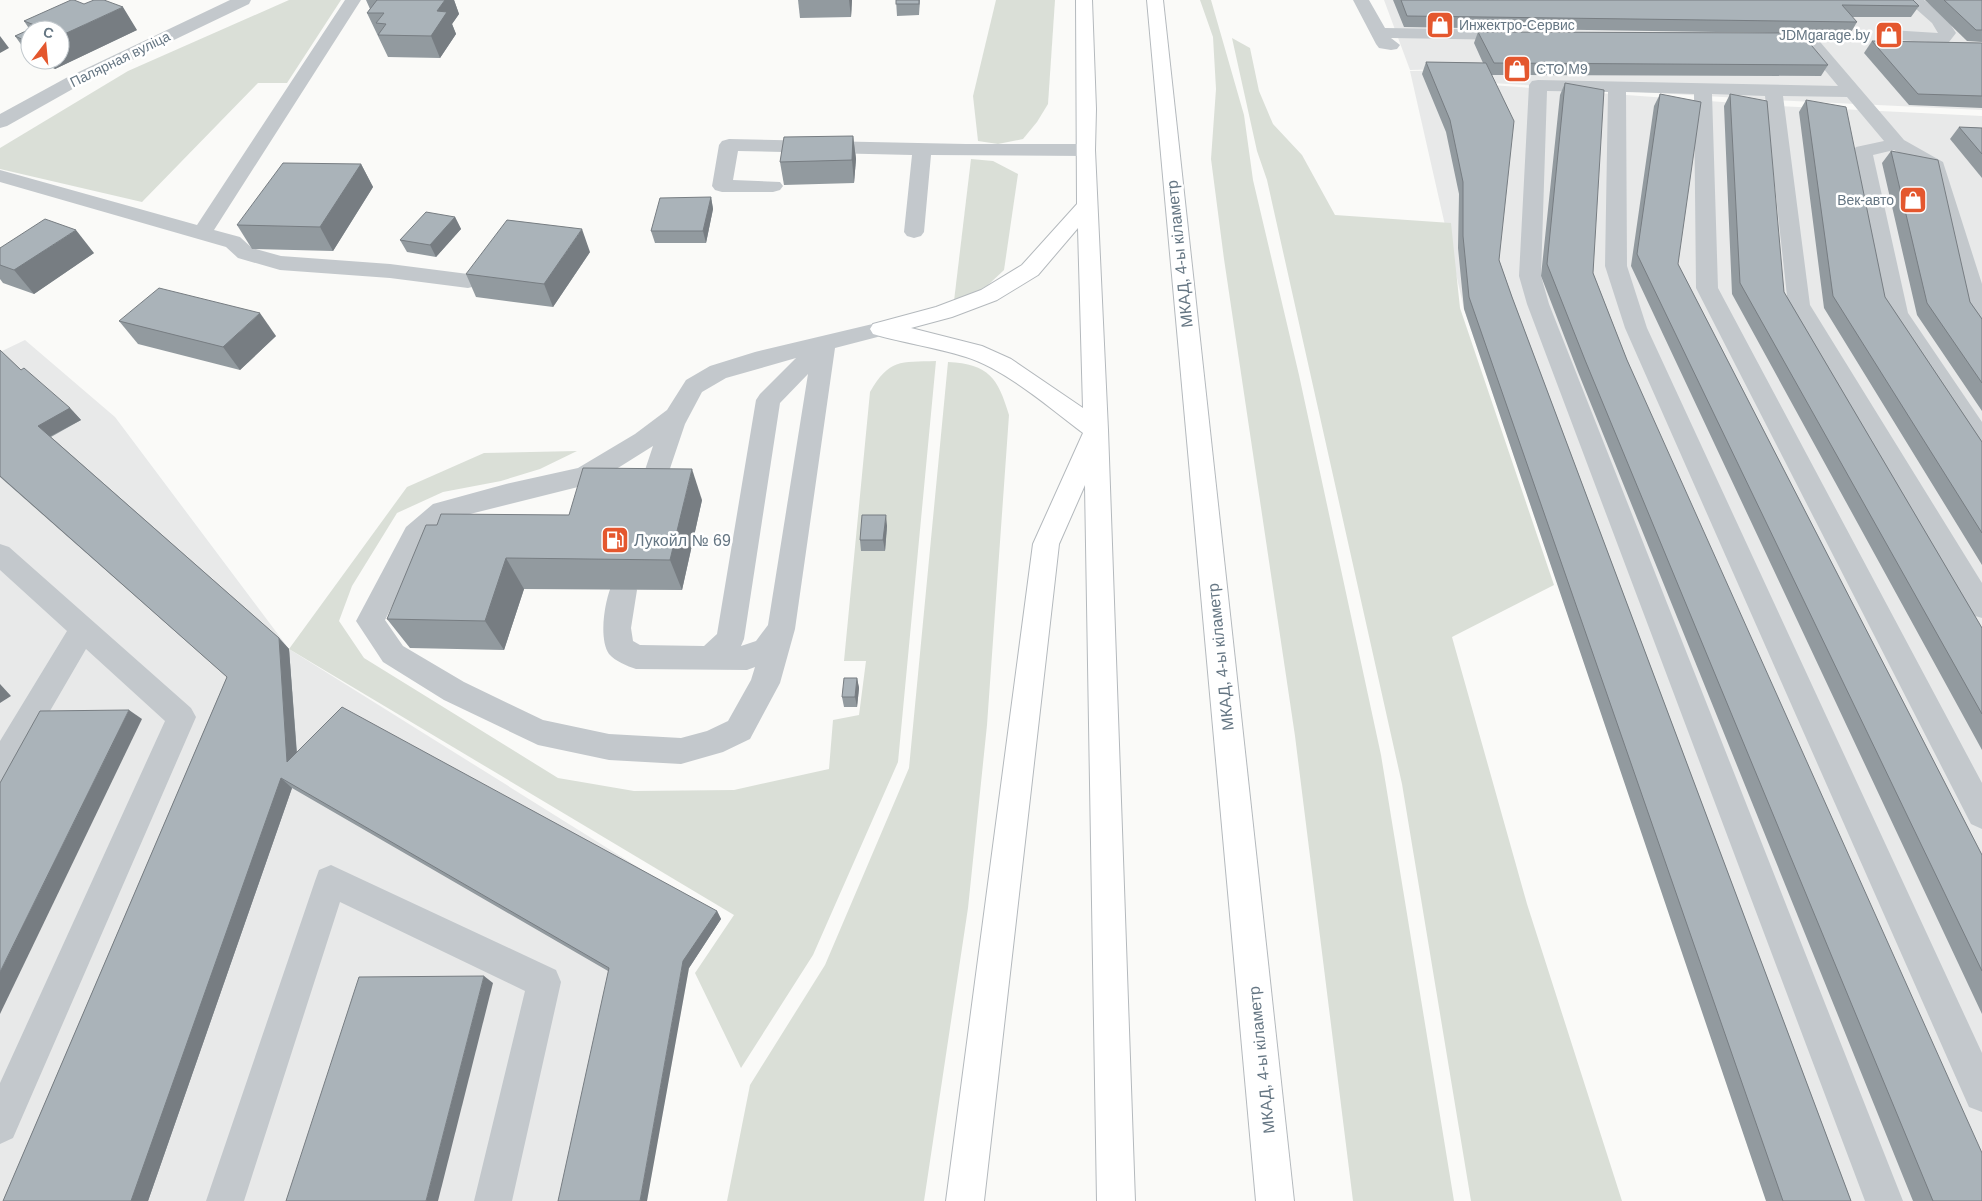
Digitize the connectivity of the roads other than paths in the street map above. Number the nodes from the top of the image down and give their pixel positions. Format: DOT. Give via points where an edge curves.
graph roads {
  1 [pos="243,0"];
  2 [pos="353,0"];
  3 [pos="1084,0"];
  4 [pos="1155,0"];
  5 [pos="1361,0"];
  6 [pos="1914,0"];
  7 [pos="1379,33"];
  8 [pos="1890,35"];
  9 [pos="1529,36"];
  10 [pos="1749,39"];
  11 [pos="1444,46"];
  12 [pos="1617,86"];
  13 [pos="1703,88"];
  14 [pos="1773,90"];
  15 [pos="1852,92"];
  16 [pos="0,122"];
  17 [pos="1897,144"];
  18 [pos="922,149"];
  19 [pos="1086,150"];
  20 [pos="0,176"];
  21 [pos="773,186"];
  22 [pos="1087,204"];
  23 [pos="914,232"];
  24 [pos="202,233"];
  25 [pos="468,281"];
  26 [pos="1982,320"];
  27 [pos="881,328"];
  28 [pos="824,343"];
  29 [pos="678,414"];
  30 [pos="1096,430"];
  31 [pos="1982,441"];
  32 [pos="648,500"];
  33 [pos="0,554"];
  34 [pos="623,590"];
  35 [pos="1982,607"];
  36 [pos="83,629"];
  37 [pos="781,629"];
  38 [pos="710,658"];
  39 [pos="0,768"];
  40 [pos="1982,814"];
  41 [pos="1982,1094"];
  42 [pos="0,1125"];
  43 [pos="225,1201"];
  44 [pos="493,1201"];
  45 [pos="965,1201"];
  46 [pos="1116,1201"];
  47 [pos="1275,1201"];
  48 [pos="1884,1201"];
  1 -- 16 [label="street, Палярная вуліца" via="72,82"];
  2 -- 24 [label="street"];
  3 -- 19 [label="highway"];
  4 -- 47 [label="highway, МКАД, 4-ы кіламетр"];
  5 -- 7 [label="street"];
  6 -- 8 [label="street" via="1939,20 1947,33 1943,38"];
  7 -- 9 [label="street"];
  7 -- 11 [label="street" via="1385,44"];
  10 -- 15 [label="street" via="1809,40"];
  12 -- 13 [label="street"];
  12 -- 41 [label="street" via="1616,266 1636,328"];
  12 -- 48 [label="street" via="1538,85 1530,276 1538,304"];
  13 -- 14 [label="street"];
  13 -- 40 [label="street" via="1707,288"];
  14 -- 15 [label="street"];
  14 -- 35 [label="street" via="1800,305"];
  15 -- 17 [label="street"];
  17 -- 26 [label="street" via="1936,166"];
  17 -- 31 [label="street" via="1863,151 1897,313"];
  18 -- 19 [label="street"];
  18 -- 21 [label="street" via="729,145 722,186"];
  18 -- 23 [label="street"];
  19 -- 22 [label="highway"];
  20 -- 24 [label="street"];
  22 -- 27 [label="highway" via="1030,270 989,295 944,312"];
  22 -- 30 [label="highway"];
  24 -- 25 [label="street" via="233,242 245,252 280,263 390,271"];
  27 -- 28 [label="street"];
  27 -- 30 [label="highway" via="981,354 1045,392"];
  28 -- 29 [label="street" via="718,371 694,385"];
  28 -- 37 [label="street"];
  28 -- 38 [label="street" via="768,400 730,639"];
  29 -- 32 [label="street"];
  29 -- 37 [label="street" via="644,440 585,476 442,511 415,534 370,620 393,654 454,691 538,732 609,747 680,751 712,743 739,730 765,683"];
  30 -- 45 [label="highway" via="1046,544"];
  30 -- 46 [label="highway"];
  33 -- 36 [label="street"];
  34 -- 38 [label="street" via="617,628 620,647 636,657"];
  36 -- 39 [label="street"];
  36 -- 42 [label="street" via="182,718"];
  37 -- 38 [label="street" via="766,649 747,658"];
  43 -- 44 [label="street" via="331,881 544,982"];
}
